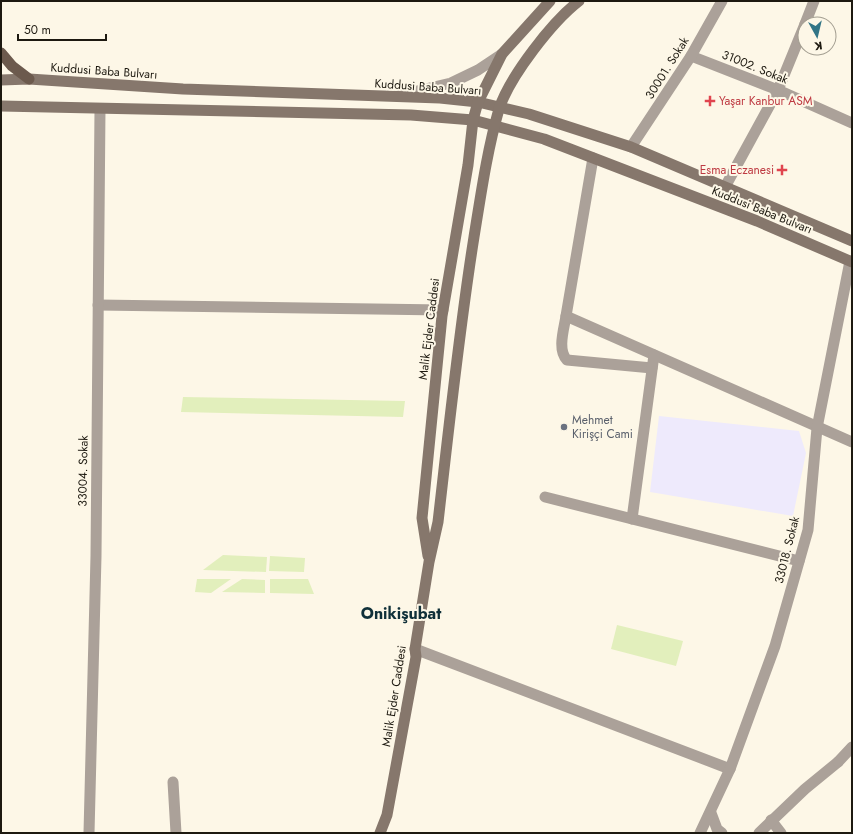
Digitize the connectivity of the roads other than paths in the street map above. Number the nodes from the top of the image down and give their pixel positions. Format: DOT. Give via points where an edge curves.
graph roads {
  1 [pos="550,1"];
  2 [pos="579,1"];
  3 [pos="722,1"];
  4 [pos="814,1"];
  5 [pos="808,16"];
  6 [pos="797,44"];
  7 [pos="1,53"];
  8 [pos="502,54"];
  9 [pos="691,56"];
  10 [pos="1,80"];
  11 [pos="30,80"];
  12 [pos="778,90"];
  13 [pos="390,97"];
  14 [pos="478,102"];
  15 [pos="1,106"];
  16 [pos="500,108"];
  17 [pos="100,109"];
  18 [pos="473,120"];
  19 [pos="852,123"];
  20 [pos="496,126"];
  21 [pos="632,148"];
  22 [pos="593,158"];
  23 [pos="725,187"];
  24 [pos="852,241"];
  25 [pos="851,261"];
  26 [pos="98,305"];
  27 [pos="443,310"];
  28 [pos="566,316"];
  29 [pos="654,355"];
  30 [pos="652,368"];
  31 [pos="817,428"];
  32 [pos="852,442"];
  33 [pos="545,497"];
  34 [pos="632,519"];
  35 [pos="799,561"];
  36 [pos="429,562"];
  37 [pos="415,650"];
  38 [pos="852,746"];
  39 [pos="730,769"];
  40 [pos="173,782"];
  41 [pos="711,813"];
  42 [pos="771,820"];
  43 [pos="89,833"];
  44 [pos="176,833"];
  45 [pos="380,833"];
  46 [pos="700,833"];
  47 [pos="722,833"];
  48 [pos="759,833"];
  49 [pos="781,833"];
  1 -- 8 [label="main road, Malik Ejder Caddesi"];
  2 -- 16 [label="main road, Malik Ejder Caddesi" via="567,11 522,65"];
  3 -- 9 [label="street, 30001. Sokak"];
  4 -- 5 [label="street"];
  6 -- 12 [label="street"];
  7 -- 11 [label="main road" via="12,66"];
  8 -- 13 [label="street" via="451,84"];
  8 -- 14 [label="main road, Malik Ejder Caddesi"];
  9 -- 12 [label="street, 31002. Sokak"];
  9 -- 21 [label="street, 30001. Sokak"];
  10 -- 11 [label="main road, Kuddusi Baba Bulvarı"];
  11 -- 13 [label="main road, Kuddusi Baba Bulvarı"];
  12 -- 19 [label="street, 31002. Sokak"];
  12 -- 23 [label="street"];
  13 -- 14 [label="main road, Kuddusi Baba Bulvarı"];
  14 -- 16 [label="main road, Kuddusi Baba Bulvarı"];
  14 -- 18 [label="main road, Malik Ejder Caddesi"];
  15 -- 17 [label="main road, Kuddusi Baba Bulvarı"];
  16 -- 20 [label="main road, Malik Ejder Caddesi"];
  16 -- 21 [label="main road, Kuddusi Baba Bulvarı"];
  17 -- 18 [label="main road, Kuddusi Baba Bulvarı" via="411,115"];
  17 -- 26 [label="street, 33004. Sokak"];
  18 -- 20 [label="main road, Kuddusi Baba Bulvarı"];
  18 -- 27 [label="main road, Malik Ejder Caddesi" via="468,165"];
  20 -- 22 [label="main road, Kuddusi Baba Bulvarı" via="544,139"];
  20 -- 36 [label="main road, Malik Ejder Caddesi" via="484,176 467,277 438,522"];
  21 -- 23 [label="main road, Kuddusi Baba Bulvarı"];
  22 -- 25 [label="main road, Kuddusi Baba Bulvarı" via="757,221"];
  22 -- 28 [label="street"];
  23 -- 24 [label="main road, Kuddusi Baba Bulvarı"];
  25 -- 31 [label="street, 33018. Sokak"];
  26 -- 27 [label="street"];
  26 -- 43 [label="street, 33004. Sokak" via="96,556"];
  27 -- 36 [label="main road, Malik Ejder Caddesi" via="422,518"];
  28 -- 29 [label="street"];
  28 -- 30 [label="street" via="562,349 567,360"];
  29 -- 30 [label="street"];
  29 -- 31 [label="street"];
  30 -- 34 [label="street"];
  31 -- 32 [label="street"];
  31 -- 35 [label="street, 33018. Sokak" via="808,530"];
  33 -- 34 [label="street"];
  34 -- 35 [label="street"];
  35 -- 39 [label="street, 33018. Sokak" via="774,646"];
  36 -- 37 [label="main road, Malik Ejder Caddesi"];
  37 -- 39 [label="street"];
  37 -- 45 [label="main road, Malik Ejder Caddesi" via="416,657 387,815"];
  38 -- 42 [label="street" via="838,762"];
  39 -- 41 [label="street, 33018. Sokak"];
  40 -- 44 [label="street"];
  41 -- 46 [label="street, 33018. Sokak"];
  41 -- 47 [label="street" via="717,829"];
  42 -- 48 [label="street"];
  42 -- 49 [label="street"];
}
